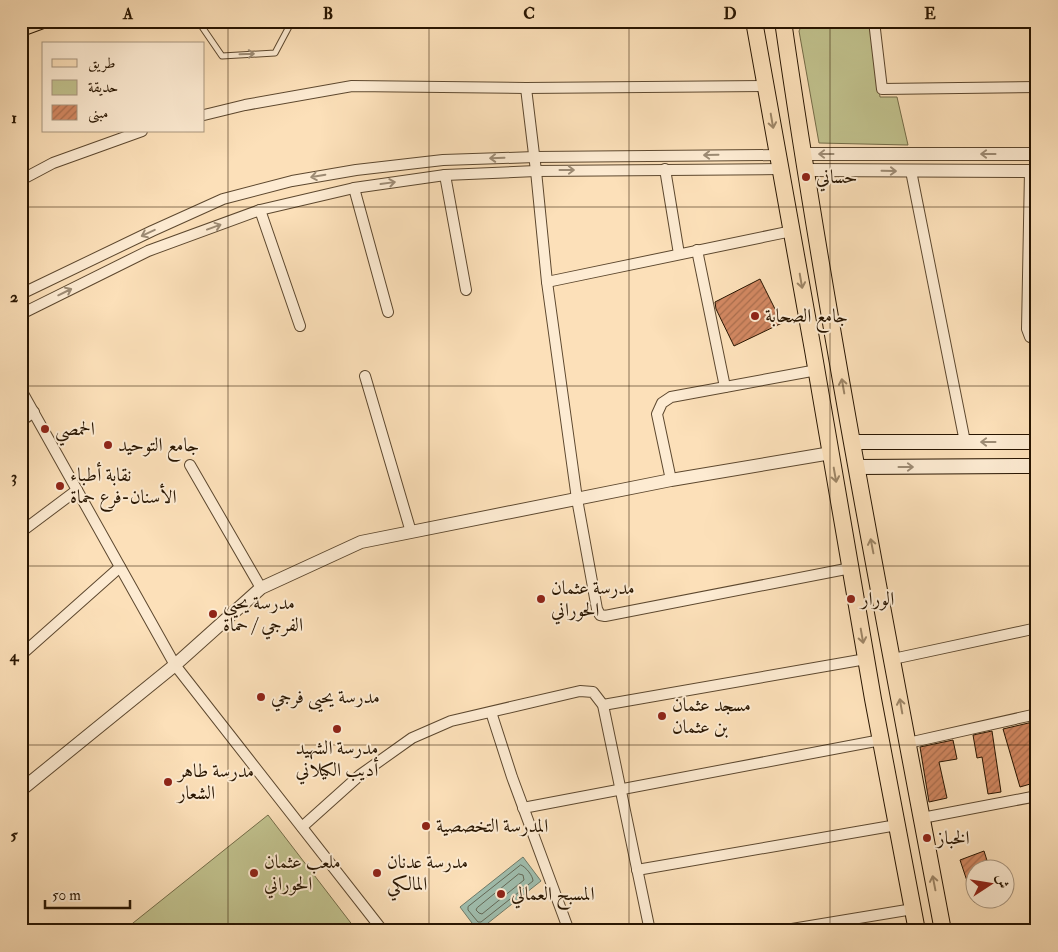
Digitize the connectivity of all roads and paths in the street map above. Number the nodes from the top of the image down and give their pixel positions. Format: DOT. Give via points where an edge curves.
graph roads {
  1 [pos="40,21"];
  2 [pos="198,21"];
  3 [pos="292,21"];
  4 [pos="754,21"];
  5 [pos="783,21"];
  6 [pos="874,21"];
  7 [pos="21,28"];
  8 [pos="765,86"];
  9 [pos="1037,87"];
  10 [pos="526,88"];
  11 [pos="205,115"];
  12 [pos="139,132"];
  13 [pos="802,154"];
  14 [pos="1037,154"];
  15 [pos="534,157"];
  16 [pos="779,162"];
  17 [pos="665,170"];
  18 [pos="805,170"];
  19 [pos="536,171"];
  20 [pos="1033,171"];
  21 [pos="911,172"];
  22 [pos="445,175"];
  23 [pos="21,180"];
  24 [pos="354,188"];
  25 [pos="260,210"];
  26 [pos="792,231"];
  27 [pos="697,250"];
  28 [pos="679,254"];
  29 [pos="546,282"];
  30 [pos="466,290"];
  31 [pos="21,294"];
  32 [pos="388,312"];
  33 [pos="21,314"];
  34 [pos="832,321"];
  35 [pos="300,326"];
  36 [pos="809,327"];
  37 [pos="1037,340"];
  38 [pos="817,370"];
  39 [pos="365,376"];
  40 [pos="725,387"];
  41 [pos="21,390"];
  42 [pos="34,412"];
  43 [pos="21,421"];
  44 [pos="853,442"];
  45 [pos="965,442"];
  46 [pos="1037,442"];
  47 [pos="831,453"];
  48 [pos="190,465"];
  49 [pos="1037,466"];
  50 [pos="858,467"];
  51 [pos="671,480"];
  52 [pos="77,490"];
  53 [pos="577,498"];
  54 [pos="864,500"];
  55 [pos="840,506"];
  56 [pos="21,532"];
  57 [pos="411,532"];
  58 [pos="120,567"];
  59 [pos="850,568"];
  60 [pos="261,588"];
  61 [pos="1037,628"];
  62 [pos="21,655"];
  63 [pos="893,658"];
  64 [pos="866,659"];
  65 [pos="175,665"];
  66 [pos="603,705"];
  67 [pos="491,712"];
  68 [pos="1037,714"];
  69 [pos="880,740"];
  70 [pos="908,743"];
  71 [pos="915,782"];
  72 [pos="619,789"];
  73 [pos="21,790"];
  74 [pos="890,790"];
  75 [pos="1037,796"];
  76 [pos="523,808"];
  77 [pos="922,818"];
  78 [pos="897,826"];
  79 [pos="302,827"];
  80 [pos="637,870"];
  81 [pos="913,910"];
  82 [pos="383,931"];
  83 [pos="569,931"];
  84 [pos="650,931"];
  85 [pos="780,931"];
  86 [pos="917,931"];
  87 [pos="944,931"];
  1 -- 7 [label="main road"];
  2 -- 3 [label="lane, one-way" via="222,56 275,53"];
  4 -- 8 [label="main road"];
  5 -- 13 [label="main road"];
  6 -- 9 [label="street" via="882,89"];
  8 -- 10 [label="street"];
  8 -- 16 [label="main road, one-way"];
  10 -- 11 [label="street" via="352,86"];
  10 -- 15 [label="street"];
  12 -- 23 [label="street" via="52,163"];
  14 -- 13 [label="street, one-way"];
  13 -- 18 [label="main road"];
  16 -- 15 [label="street, one-way"];
  15 -- 19 [label="street"];
  15 -- 31 [label="street, one-way" via="443,160 356,170 292,181 223,199"];
  16 -- 17 [label="street"];
  16 -- 26 [label="main road"];
  19 -- 17 [label="street, one-way"];
  17 -- 28 [label="street"];
  18 -- 21 [label="street, one-way"];
  18 -- 34 [label="main road"];
  19 -- 22 [label="street"];
  19 -- 29 [label="street"];
  20 -- 21 [label="street"];
  20 -- 37 [label="street" via="1027,329 1030,337"];
  21 -- 45 [label="street"];
  24 -- 22 [label="street, one-way"];
  22 -- 30 [label="street"];
  24 -- 25 [label="street"];
  24 -- 32 [label="street"];
  33 -- 25 [label="street, one-way" via="148,251"];
  25 -- 35 [label="street"];
  26 -- 27 [label="street"];
  26 -- 36 [label="main road, one-way"];
  27 -- 28 [label="street"];
  27 -- 40 [label="street"];
  28 -- 29 [label="street"];
  29 -- 53 [label="street"];
  34 -- 36 [label="main road"];
  44 -- 34 [label="main road, one-way"];
  36 -- 38 [label="main road"];
  38 -- 40 [label="street"];
  38 -- 47 [label="main road"];
  39 -- 57 [label="street"];
  40 -- 51 [label="street" via="671,397 662,404 657,414"];
  41 -- 42 [label="street"];
  42 -- 43 [label="street"];
  42 -- 52 [label="street"];
  44 -- 45 [label="main road"];
  44 -- 50 [label="main road"];
  46 -- 45 [label="main road, one-way"];
  47 -- 51 [label="street"];
  47 -- 55 [label="main road, one-way"];
  48 -- 60 [label="street"];
  50 -- 49 [label="main road, one-way"];
  50 -- 54 [label="main road"];
  51 -- 53 [label="street"];
  52 -- 56 [label="street"];
  52 -- 58 [label="street"];
  53 -- 57 [label="street"];
  53 -- 59 [label="street" via="596,609 600,615"];
  54 -- 55 [label="main road"];
  63 -- 54 [label="main road, one-way"];
  55 -- 59 [label="main road"];
  57 -- 60 [label="street" via="361,542"];
  58 -- 62 [label="street"];
  58 -- 65 [label="street"];
  59 -- 64 [label="main road, one-way"];
  60 -- 65 [label="street"];
  61 -- 63 [label="street"];
  70 -- 63 [label="main road, one-way"];
  64 -- 66 [label="street"];
  64 -- 69 [label="main road"];
  65 -- 73 [label="street"];
  65 -- 79 [label="street"];
  66 -- 67 [label="street" via="593,692 580,690"];
  66 -- 72 [label="street"];
  67 -- 76 [label="street"];
  67 -- 79 [label="street" via="451,721 412,738 360,775"];
  68 -- 70 [label="street"];
  69 -- 72 [label="street"];
  69 -- 74 [label="main road"];
  70 -- 71 [label="main road"];
  71 -- 74 [label="main road"];
  71 -- 77 [label="main road"];
  72 -- 76 [label="street"];
  72 -- 80 [label="street"];
  74 -- 78 [label="main road"];
  75 -- 77 [label="street"];
  76 -- 83 [label="street"];
  87 -- 77 [label="main road, one-way"];
  78 -- 80 [label="street"];
  78 -- 81 [label="main road"];
  79 -- 82 [label="street"];
  80 -- 84 [label="street"];
  81 -- 85 [label="street"];
  81 -- 86 [label="main road"];
}
